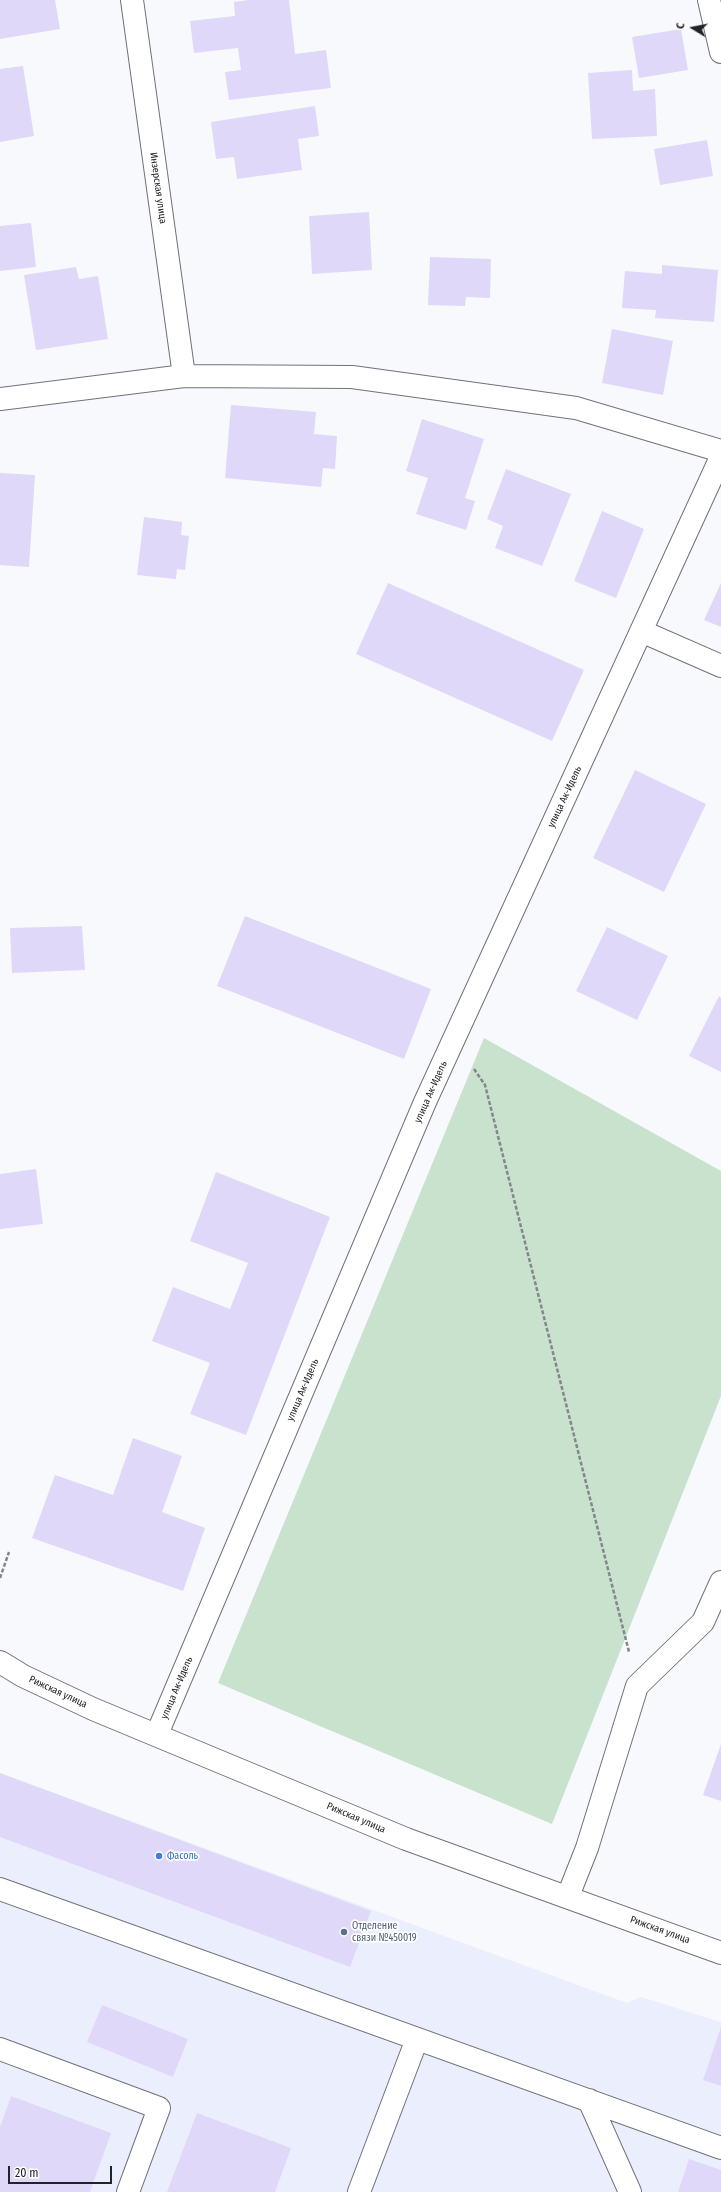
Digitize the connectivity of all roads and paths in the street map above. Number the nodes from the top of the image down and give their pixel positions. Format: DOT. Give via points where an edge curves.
graph roads {
  1 [pos="132,0"];
  2 [pos="709,0"];
  3 [pos="721,52"];
  4 [pos="184,376"];
  5 [pos="0,399"];
  6 [pos="721,451"];
  7 [pos="721,457"];
  8 [pos="642,631"];
  9 [pos="721,666"];
  10 [pos="454,1040"];
  11 [pos="9,1552"];
  12 [pos="0,1578"];
  13 [pos="721,1582"];
  14 [pos="0,1662"];
  15 [pos="637,1686"];
  16 [pos="157,1734"];
  17 [pos="0,1889"];
  18 [pos="568,1896"];
  19 [pos="721,1953"];
  20 [pos="417,2039"];
  21 [pos="0,2049"];
  22 [pos="589,2100"];
  23 [pos="721,2148"];
  24 [pos="128,2192"];
  25 [pos="359,2192"];
  26 [pos="630,2192"];
  1 -- 4 [label="street, Инзерская улица"];
  2 -- 3 [label="street"];
  4 -- 5 [label="street"];
  4 -- 6 [label="street" via="352,377 406,384 576,408"];
  7 -- 8 [label="street, улица Ак-Идель"];
  8 -- 9 [label="street"];
  8 -- 10 [label="street, улица Ак-Идель"];
  10 -- 15 [label="path" via="485,1085"];
  10 -- 16 [label="street, улица Ак-Идель" via="422,1109"];
  11 -- 12 [label="path"];
  13 -- 15 [label="street" via="703,1622"];
  14 -- 16 [label="street, Рижская улица" via="23,1676 93,1709"];
  15 -- 18 [label="street" via="587,1848"];
  16 -- 18 [label="street, Рижская улица" via="406,1839"];
  17 -- 20 [label="street"];
  18 -- 19 [label="street, Рижская улица"];
  20 -- 22 [label="street"];
  20 -- 25 [label="street"];
  21 -- 24 [label="street" via="159,2108"];
  22 -- 23 [label="street"];
  22 -- 26 [label="street"];
}
